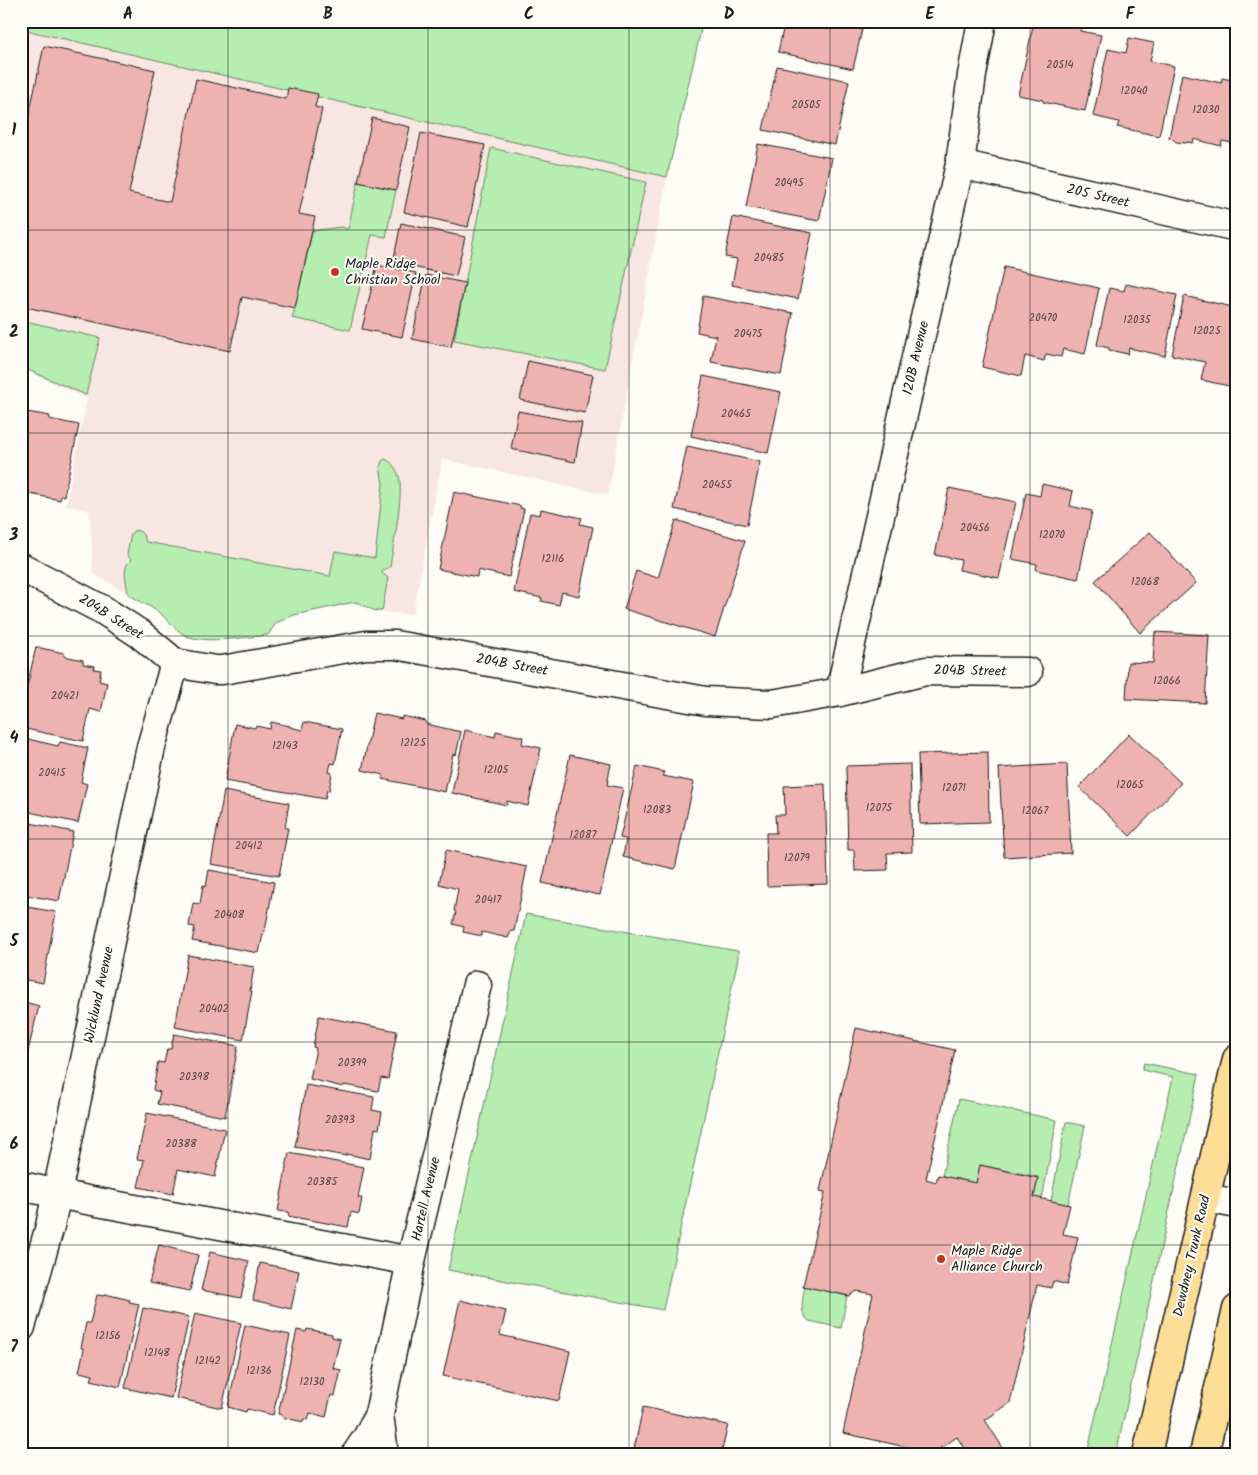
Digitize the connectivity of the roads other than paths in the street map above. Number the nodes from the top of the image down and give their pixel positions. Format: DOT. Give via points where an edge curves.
graph roads {
  1 [pos="982,21"];
  2 [pos="960,164"];
  3 [pos="1237,227"];
  4 [pos="21,567"];
  5 [pos="175,663"];
  6 [pos="1028,672"];
  7 [pos="840,692"];
  8 [pos="477,985"];
  9 [pos="1237,1058"];
  10 [pos="21,1186"];
  11 [pos="58,1194"];
  12 [pos="1206,1198"];
  13 [pos="1237,1204"];
  14 [pos="411,1261"];
  15 [pos="1237,1309"];
  16 [pos="21,1327"];
  17 [pos="1227,1395"];
  18 [pos="379,1414"];
  19 [pos="356,1454"];
  20 [pos="384,1454"];
  21 [pos="1147,1454"];
  22 [pos="1204,1454"];
  1 -- 2 [label="street, 120B Avenue"];
  2 -- 3 [label="street, 205 Street"];
  2 -- 7 [label="street, 120B Avenue"];
  4 -- 5 [label="street, 204B Street" via="103,610 140,634"];
  5 -- 7 [label="street, 204B Street" via="222,670 366,645 395,645 706,701 772,704"];
  5 -- 11 [label="street, Wicklund Avenue" via="151,747"];
  6 -- 7 [label="street, 204B Street" via="926,671"];
  8 -- 14 [label="street, Hartell Avenue"];
  9 -- 12 [label="main road, Dewdney Trunk Road"];
  10 -- 11 [label="street"];
  11 -- 14 [label="street"];
  11 -- 16 [label="street, Wicklund Avenue"];
  12 -- 13 [label="street"];
  12 -- 21 [label="main road, Dewdney Trunk Road"];
  14 -- 18 [label="street, Hartell Avenue"];
  15 -- 17 [label="main road"];
  17 -- 22 [label="main road"];
  18 -- 19 [label="street, Hartell Avenue"];
  18 -- 20 [label="street, Hartell Avenue"];
}
